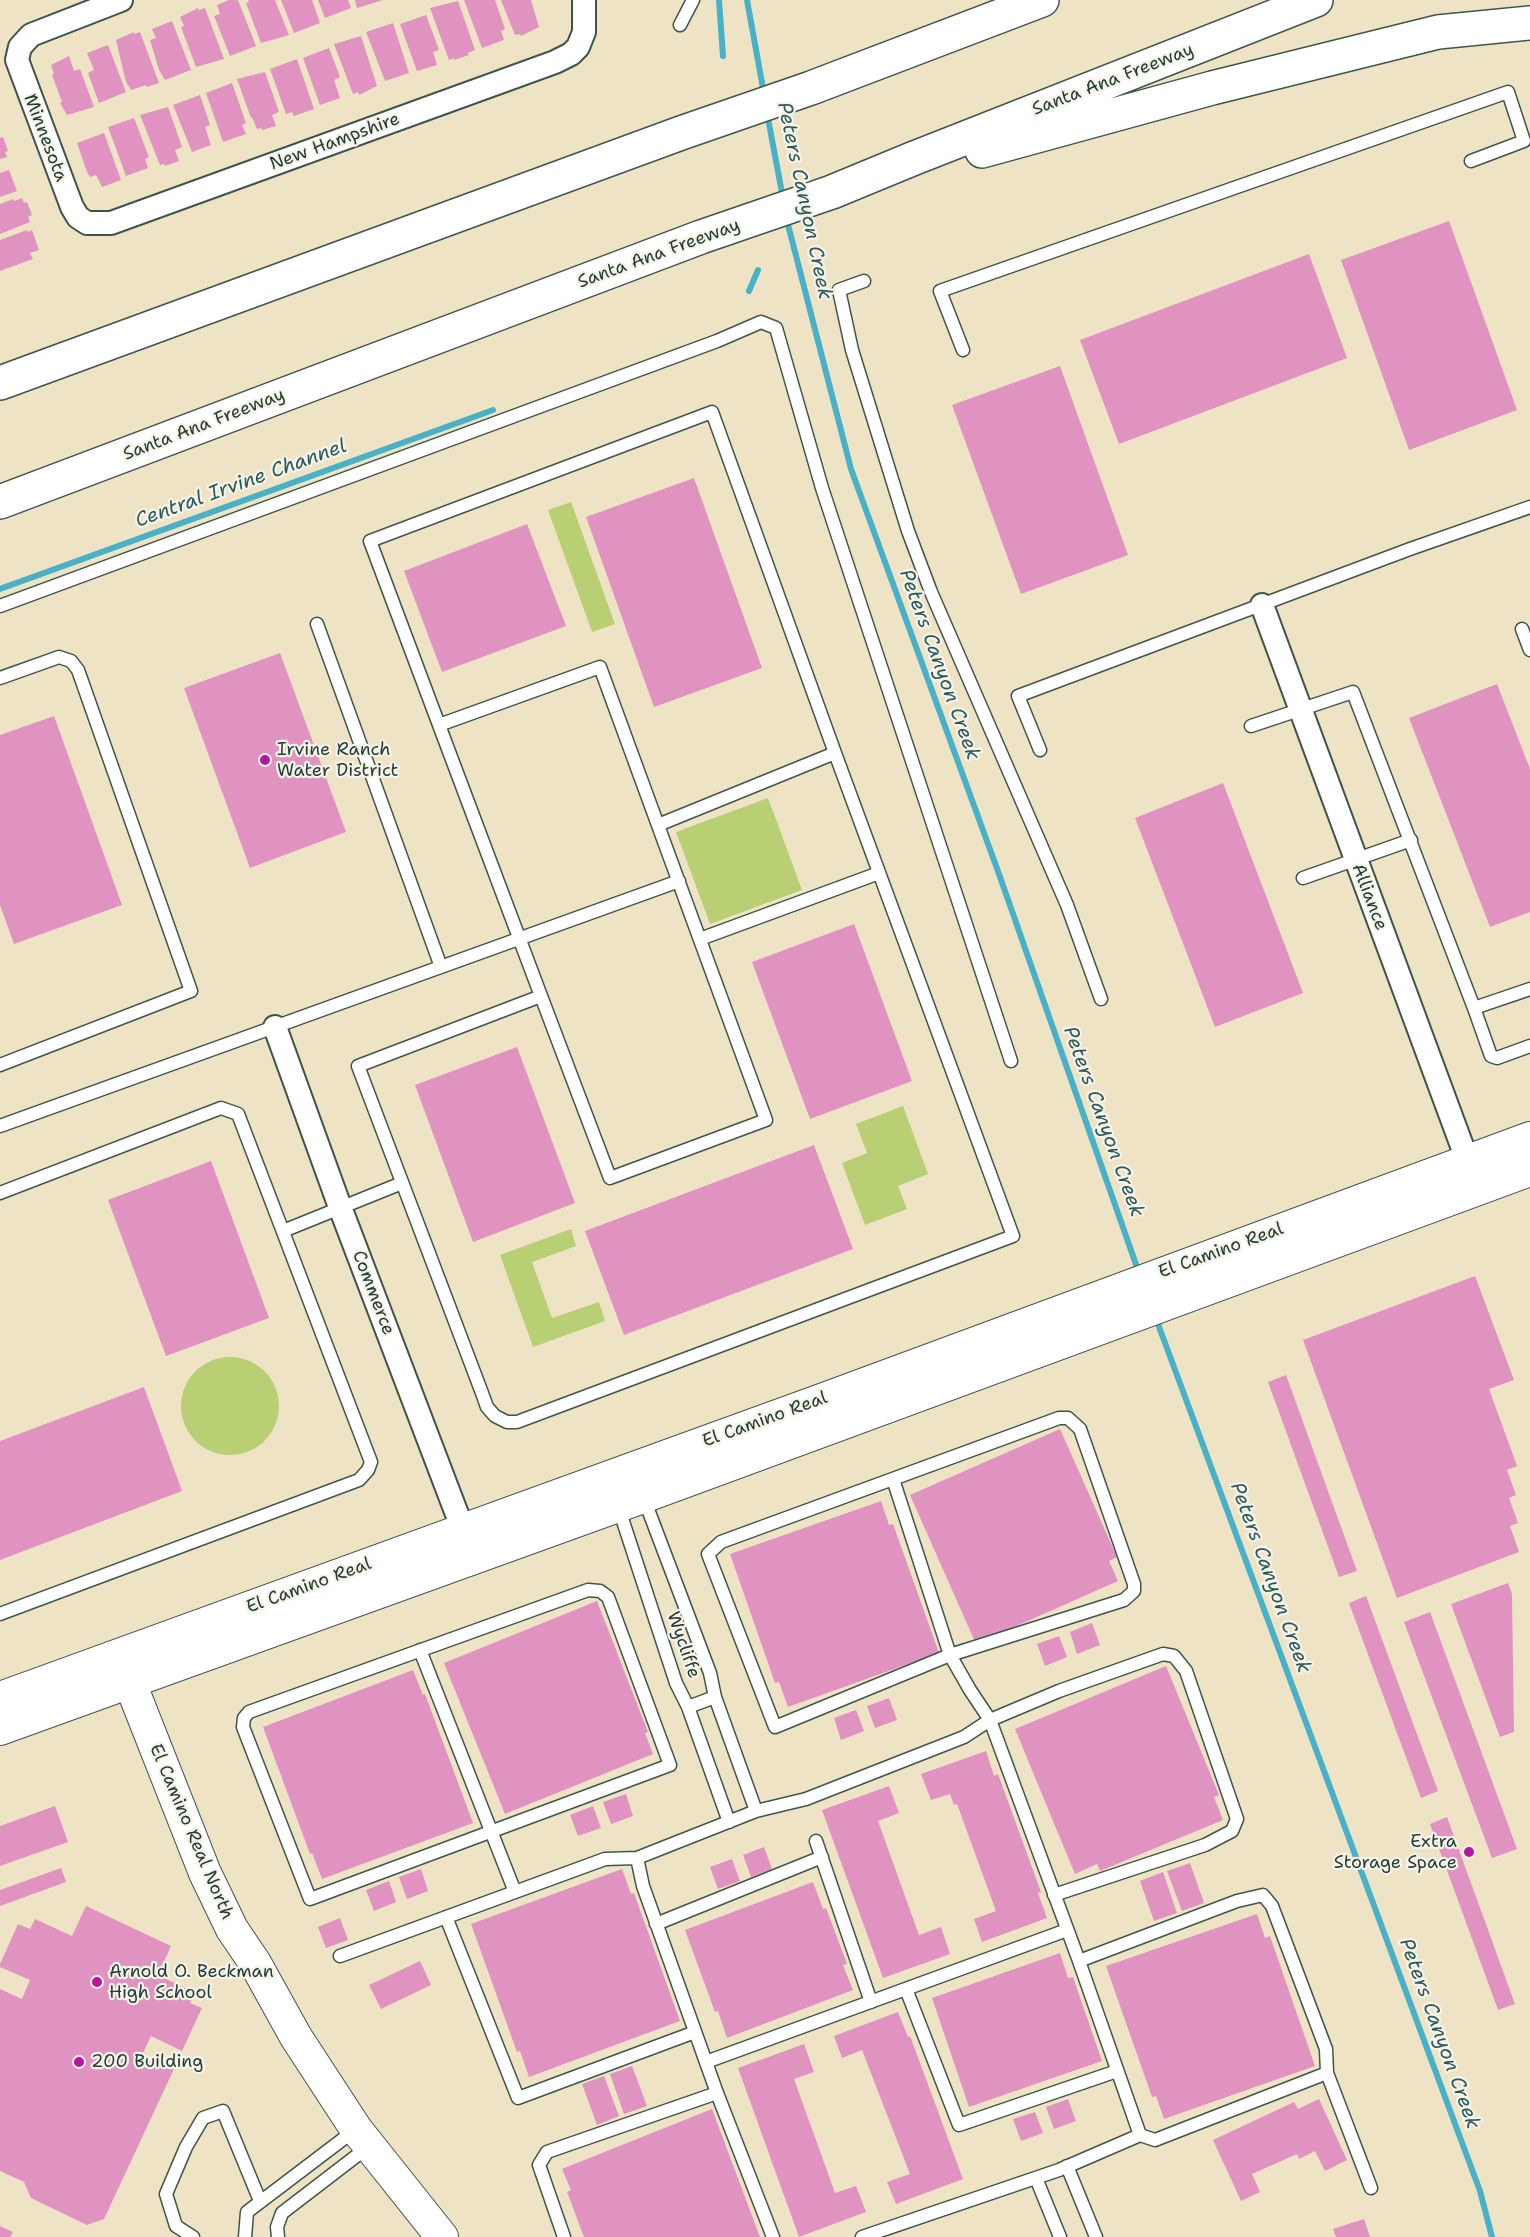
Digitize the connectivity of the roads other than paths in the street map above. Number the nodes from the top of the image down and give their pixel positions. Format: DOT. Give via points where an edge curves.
graph roads {
  1 [pos="121,0"];
  2 [pos="584,0"];
  3 [pos="693,0"];
  4 [pos="1042,0"];
  5 [pos="1316,0"];
  6 [pos="1530,23"];
  7 [pos="680,25"];
  8 [pos="1471,161"];
  9 [pos="832,192"];
  10 [pos="87,223"];
  11 [pos="864,281"];
  12 [pos="963,350"];
  13 [pos="0,383"];
  14 [pos="0,502"];
  15 [pos="1530,507"];
  16 [pos="1262,605"];
  17 [pos="0,606"];
  18 [pos="317,624"];
  19 [pos="1522,629"];
  20 [pos="1530,650"];
  21 [pos="0,678"];
  22 [pos="1300,710"];
  23 [pos="439,725"];
  24 [pos="1251,726"];
  25 [pos="1040,750"];
  26 [pos="835,753"];
  27 [pos="658,825"];
  28 [pos="1411,840"];
  29 [pos="1354,858"];
  30 [pos="879,873"];
  31 [pos="1303,878"];
  32 [pos="679,880"];
  33 [pos="520,938"];
  34 [pos="700,939"];
  35 [pos="441,967"];
  36 [pos="1530,989"];
  37 [pos="542,996"];
  38 [pos="1101,999"];
  39 [pos="1474,1008"];
  40 [pos="275,1027"];
  41 [pos="1530,1046"];
  42 [pos="1011,1061"];
  43 [pos="0,1065"];
  44 [pos="0,1126"];
  45 [pos="1530,1138"];
  46 [pos="1530,1170"];
  47 [pos="1473,1175"];
  48 [pos="402,1183"];
  49 [pos="0,1193"];
  50 [pos="340,1208"];
  51 [pos="283,1231"];
  52 [pos="893,1479"];
  53 [pos="625,1487"];
  54 [pos="468,1544"];
  55 [pos="0,1614"];
  56 [pos="420,1650"];
  57 [pos="950,1655"];
  58 [pos="124,1669"];
  59 [pos="715,1697"];
  60 [pos="0,1698"];
  61 [pos="688,1707"];
  62 [pos="990,1720"];
  63 [pos="0,1729"];
  64 [pos="756,1811"];
  65 [pos="729,1822"];
  66 [pos="491,1831"];
  67 [pos="816,1841"];
  68 [pos="822,1857"];
  69 [pos="637,1858"];
  70 [pos="515,1892"];
  71 [pos="1054,1895"];
  72 [pos="446,1917"];
  73 [pos="656,1924"];
  74 [pos="1067,1930"];
  75 [pos="340,1956"];
  76 [pos="1079,1961"];
  77 [pos="906,1989"];
  78 [pos="871,2002"];
  79 [pos="695,2032"];
  80 [pos="706,2062"];
  81 [pos="1117,2071"];
  82 [pos="1327,2073"];
  83 [pos="717,2093"];
  84 [pos="1140,2135"];
  85 [pos="362,2138"];
  86 [pos="1067,2166"];
  87 [pos="1036,2178"];
  88 [pos="1371,2188"];
  89 [pos="260,2201"];
  90 [pos="193,2237"];
  91 [pos="245,2237"];
  92 [pos="278,2237"];
  93 [pos="441,2237"];
  94 [pos="564,2237"];
  95 [pos="773,2237"];
  96 [pos="862,2237"];
  97 [pos="1060,2237"];
  98 [pos="1096,2237"];
  1 -- 10 [label="street, Minnesota" via="32,35 20,47 17,60 72,207"];
  2 -- 10 [label="street, New Hampshire" via="584,32 578,47 555,62 111,223"];
  3 -- 7 [label="lane"];
  4 -- 13 [label="highway"];
  5 -- 9 [label="highway, Santa Ana Freeway"];
  6 -- 9 [label="highway" via="1438,32 1212,88"];
  8 -- 12 [label="lane" via="1524,141 1508,92 940,291"];
  9 -- 14 [label="highway, Santa Ana Freeway" via="701,237"];
  11 -- 38 [label="lane" via="839,290 852,350 908,531 1067,905"];
  15 -- 16 [label="lane"];
  16 -- 22 [label="street, Alliance"];
  16 -- 25 [label="lane" via="1018,696"];
  17 -- 42 [label="lane" via="760,322 776,328 822,488"];
  18 -- 35 [label="lane"];
  19 -- 20 [label="lane"];
  21 -- 43 [label="lane" via="59,657 71,661 78,670 191,992"];
  22 -- 24 [label="lane"];
  22 -- 28 [label="lane" via="1353,692"];
  22 -- 29 [label="street, Alliance"];
  23 -- 26 [label="lane" via="370,541 712,411"];
  23 -- 27 [label="lane" via="600,667"];
  23 -- 33 [label="lane"];
  26 -- 27 [label="lane"];
  26 -- 30 [label="lane"];
  27 -- 32 [label="lane"];
  28 -- 29 [label="lane"];
  28 -- 39 [label="lane"];
  29 -- 31 [label="lane"];
  29 -- 47 [label="street, Alliance"];
  30 -- 34 [label="lane"];
  30 -- 48 [label="lane" via="1013,1236 517,1422 507,1422 488,1407"];
  32 -- 33 [label="lane"];
  32 -- 34 [label="lane"];
  33 -- 35 [label="lane"];
  33 -- 37 [label="lane"];
  34 -- 37 [label="lane" via="766,1120 610,1178"];
  35 -- 40 [label="lane"];
  36 -- 39 [label="lane"];
  37 -- 48 [label="lane" via="358,1066"];
  39 -- 41 [label="lane" via="1491,1056 1497,1058"];
  40 -- 44 [label="lane"];
  40 -- 50 [label="street, Commerce"];
  45 -- 47 [label="main road, El Camino Real"];
  46 -- 47 [label="main road, El Camino Real"];
  47 -- 53 [label="main road, El Camino Real" via="1191,1262 1104,1294"];
  47 -- 53 [label="main road, El Camino Real" via="1202,1292 1114,1325"];
  48 -- 50 [label="lane"];
  49 -- 51 [label="lane" via="221,1108 238,1114"];
  50 -- 51 [label="lane"];
  50 -- 54 [label="street, Commerce"];
  51 -- 55 [label="lane" via="372,1462 368,1470 359,1480"];
  52 -- 57 [label="lane"];
  52 -- 57 [label="lane" via="1068,1418 1080,1429 1134,1584 1134,1591 1124,1600"];
  52 -- 57 [label="lane" via="721,1542 708,1554 775,1727"];
  53 -- 54 [label="main road, El Camino Real"];
  53 -- 59 [label="lane, Wycliffe" via="710,1673"];
  53 -- 61 [label="lane, Wycliffe" via="676,1683"];
  54 -- 58 [label="main road, El Camino Real"];
  56 -- 66 [label="lane"];
  56 -- 66 [label="lane" via="588,1590 600,1591 608,1598 670,1765"];
  56 -- 66 [label="lane" via="249,1712 244,1718 243,1727 310,1899"];
  57 -- 62 [label="lane"];
  58 -- 60 [label="main road, El Camino Real"];
  58 -- 63 [label="main road, El Camino Real"];
  58 -- 85 [label="main road, El Camino Real North" via="205,1874 232,1929"];
  59 -- 61 [label="lane"];
  59 -- 64 [label="lane, Wycliffe"];
  61 -- 65 [label="lane, Wycliffe"];
  62 -- 64 [label="lane" via="964,1737 806,1799"];
  62 -- 71 [label="lane"];
  62 -- 71 [label="lane" via="1163,1654 1174,1656 1186,1671 1237,1819 1232,1831 1205,1845"];
  64 -- 65 [label="lane"];
  65 -- 69 [label="lane"];
  66 -- 70 [label="lane"];
  67 -- 68 [label="lane"];
  68 -- 73 [label="lane"];
  68 -- 78 [label="lane"];
  69 -- 70 [label="lane" via="605,1858"];
  69 -- 73 [label="lane"];
  70 -- 72 [label="lane"];
  71 -- 74 [label="lane"];
  72 -- 75 [label="lane"];
  72 -- 79 [label="lane" via="519,2098"];
  73 -- 79 [label="lane"];
  74 -- 76 [label="lane"];
  74 -- 77 [label="lane"];
  76 -- 81 [label="lane"];
  76 -- 82 [label="lane" via="1263,1895 1272,1906 1326,2049"];
  77 -- 78 [label="lane"];
  77 -- 81 [label="lane" via="959,2125"];
  78 -- 80 [label="lane"];
  79 -- 80 [label="lane"];
  80 -- 83 [label="lane"];
  81 -- 84 [label="lane"];
  82 -- 84 [label="lane" via="1155,2140"];
  82 -- 88 [label="lane"];
  83 -- 94 [label="lane" via="547,2152 539,2165"];
  83 -- 95 [label="lane"];
  84 -- 86 [label="lane"];
  85 -- 89 [label="lane"];
  85 -- 92 [label="lane" via="282,2213"];
  85 -- 93 [label="main road, El Camino Real North"];
  86 -- 87 [label="lane"];
  86 -- 98 [label="lane"];
  87 -- 96 [label="lane"];
  87 -- 97 [label="lane"];
  89 -- 90 [label="lane" via="223,2111 203,2118 166,2194 176,2226"];
  89 -- 91 [label="lane" via="247,2212"];
}
